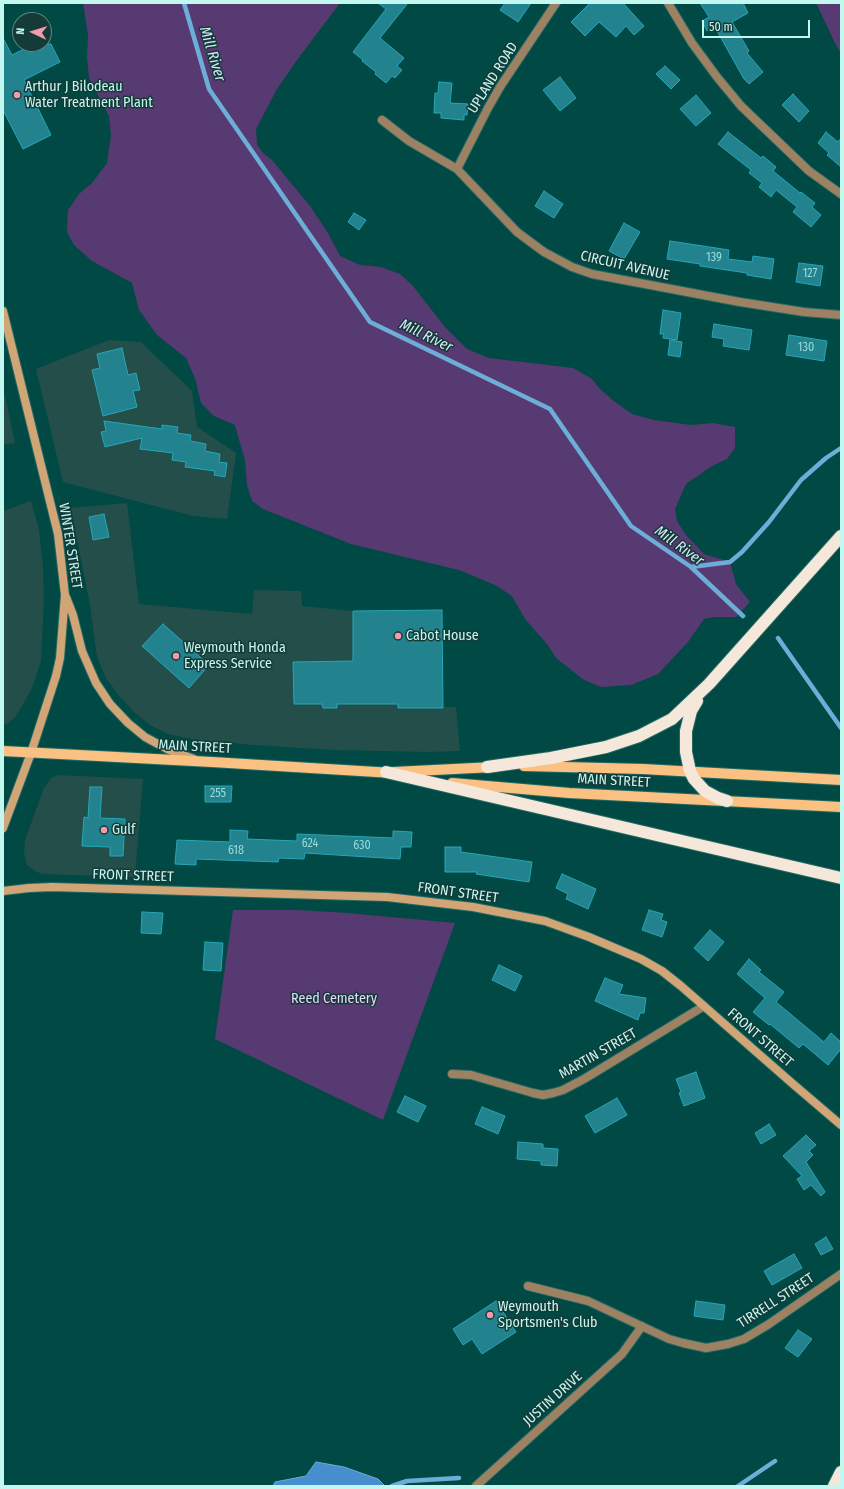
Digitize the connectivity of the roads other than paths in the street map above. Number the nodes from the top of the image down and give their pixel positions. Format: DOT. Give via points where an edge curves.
graph roads {
  1 [pos="556,3"];
  2 [pos="668,3"];
  3 [pos="382,120"];
  4 [pos="457,169"];
  5 [pos="841,194"];
  6 [pos="3,311"];
  7 [pos="841,315"];
  8 [pos="841,536"];
  9 [pos="65,595"];
  10 [pos="709,684"];
  11 [pos="3,751"];
  12 [pos="31,753"];
  13 [pos="200,761"];
  14 [pos="487,767"];
  15 [pos="690,771"];
  16 [pos="386,772"];
  17 [pos="841,780"];
  18 [pos="727,801"];
  19 [pos="841,807"];
  20 [pos="3,828"];
  21 [pos="841,878"];
  22 [pos="3,891"];
  23 [pos="704,1006"];
  24 [pos="452,1074"];
  25 [pos="841,1124"];
  26 [pos="841,1274"];
  27 [pos="528,1286"];
  28 [pos="642,1326"];
  29 [pos="841,1472"];
  30 [pos="841,1477"];
  31 [pos="476,1486"];
  32 [pos="835,1486"];
  1 -- 4 [label="street, UPLAND ROAD" via="500,87"];
  2 -- 5 [label="street" via="712,72 741,106 809,171"];
  3 -- 4 [label="street, CIRCUIT AVENUE" via="409,141"];
  4 -- 7 [label="street, CIRCUIT AVENUE" via="517,232 544,252 572,267 592,274 740,302"];
  6 -- 9 [label="street, WINTER STREET" via="58,534"];
  8 -- 10 [label="highway"];
  9 -- 12 [label="street, WINTER STREET" via="60,658 51,695"];
  9 -- 13 [label="street" via="82,651 96,683 110,704 145,737 169,750"];
  10 -- 14 [label="highway" via="672,719 639,736 590,750 530,762"];
  10 -- 15 [label="highway" via="696,703 688,722 686,752"];
  11 -- 12 [label="main road, MAIN STREET"];
  12 -- 13 [label="main road, MAIN STREET"];
  12 -- 20 [label="street, WINTER STREET"];
  13 -- 16 [label="main road, MAIN STREET"];
  14 -- 15 [label="main road, MAIN STREET" via="571,766"];
  14 -- 16 [label="main road, MAIN STREET"];
  15 -- 17 [label="main road, MAIN STREET"];
  15 -- 18 [label="highway" via="705,791"];
  16 -- 18 [label="main road, MAIN STREET" via="516,789"];
  16 -- 21 [label="highway"];
  18 -- 19 [label="main road, MAIN STREET"];
  22 -- 23 [label="street, FRONT STREET" via="52,887 326,894 387,897 473,907 544,921 641,959 662,971"];
  23 -- 24 [label="street, MARTIN STREET" via="558,1092 532,1093 470,1076"];
  23 -- 25 [label="street, FRONT STREET"];
  26 -- 28 [label="street, TIRRELL STREET" via="761,1329 744,1339 728,1344 706,1348 694,1346 669,1339"];
  27 -- 28 [label="street, TIRRELL STREET" via="588,1301"];
  28 -- 31 [label="street, JUSTIN DRIVE" via="622,1354"];
  29 -- 32 [label="highway"];
  30 -- 32 [label="highway"];
}
